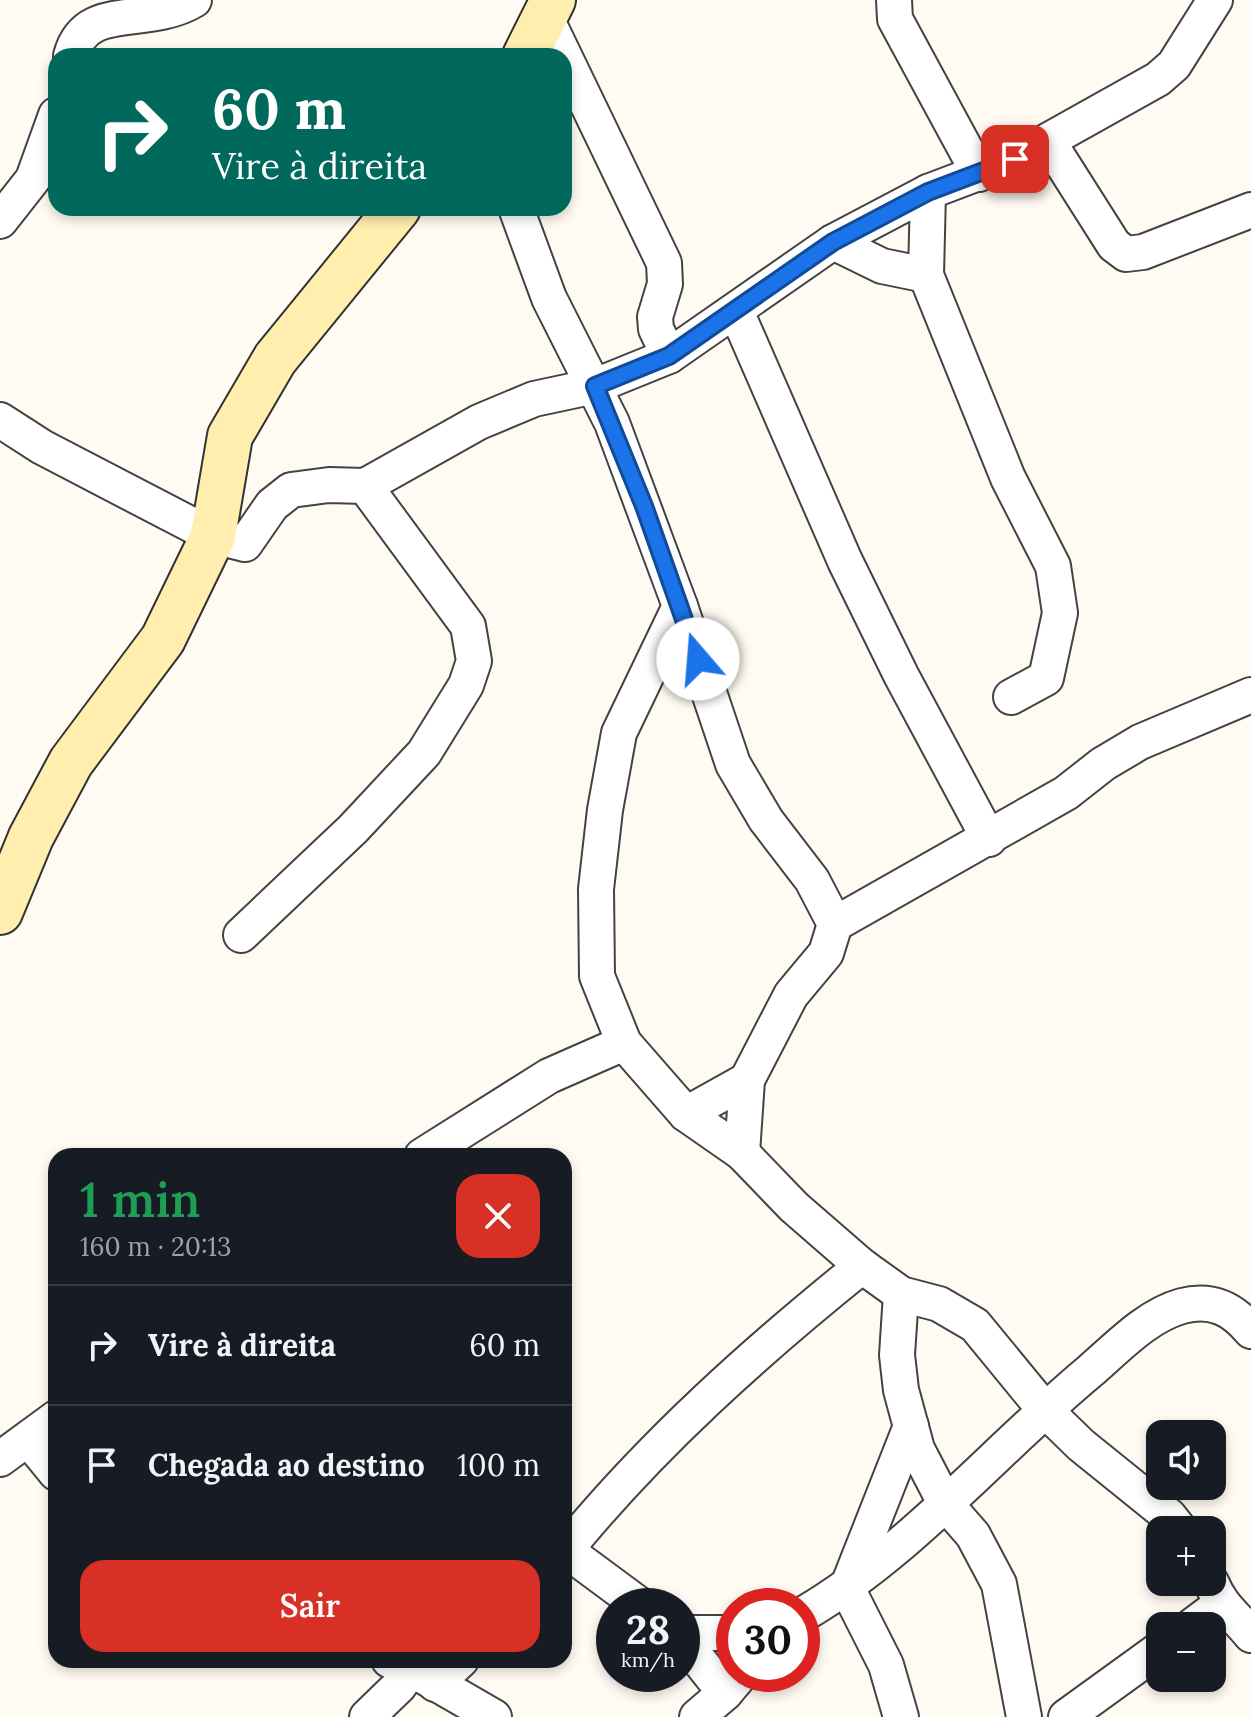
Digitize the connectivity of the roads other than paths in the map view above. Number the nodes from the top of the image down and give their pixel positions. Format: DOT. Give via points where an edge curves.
graph roads {
  1 [pos="194,0"];
  2 [pos="894,0"];
  3 [pos="1215,0"];
  4 [pos="100,6"];
  5 [pos="549,8"];
  6 [pos="72,48"];
  7 [pos="529,48"];
  8 [pos="567,48"];
  9 [pos="572,59"];
  10 [pos="48,137"];
  11 [pos="1048,141"];
  12 [pos="979,174"];
  13 [pos="928,192"];
  14 [pos="1251,210"];
  15 [pos="391,216"];
  16 [pos="519,216"];
  17 [pos="0,221"];
  18 [pos="833,242"];
  19 [pos="926,275"];
  20 [pos="736,311"];
  21 [pos="669,356"];
  22 [pos="595,386"];
  23 [pos="0,420"];
  24 [pos="365,486"];
  25 [pos="213,536"];
  26 [pos="680,606"];
  27 [pos="1251,695"];
  28 [pos="1011,697"];
  29 [pos="989,839"];
  30 [pos="4,891"];
  31 [pos="835,924"];
  32 [pos="241,935"];
  33 [pos="624,1043"];
  34 [pos="747,1080"];
  35 [pos="686,1114"];
  36 [pos="435,1148"];
  37 [pos="742,1153"];
  38 [pos="862,1266"];
  39 [pos="901,1294"];
  40 [pos="1251,1331"];
  41 [pos="1044,1409"];
  42 [pos="48,1425"];
  43 [pos="911,1426"];
  44 [pos="29,1440"];
  45 [pos="0,1459"];
  46 [pos="48,1463"];
  47 [pos="945,1503"];
  48 [pos="1169,1516"];
  49 [pos="572,1542"];
  50 [pos="572,1555"];
  51 [pos="617,1588"];
  52 [pos="847,1588"];
  53 [pos="1218,1596"];
  54 [pos="820,1604"];
  55 [pos="1251,1635"];
  56 [pos="700,1653"];
  57 [pos="1146,1659"];
  58 [pos="716,1668"];
  59 [pos="412,1671"];
  60 [pos="724,1692"];
  61 [pos="367,1717"];
  62 [pos="494,1717"];
  63 [pos="697,1717"];
  64 [pos="901,1717"];
  65 [pos="1024,1717"];
  66 [pos="1066,1717"];
  1 -- 4 [label="street" via="147,13"];
  2 -- 12 [label="street" via="895,19"];
  3 -- 11 [label="street" via="1174,65 1158,79"];
  4 -- 6 [label="street" via="74,38"];
  5 -- 7 [label="street"];
  5 -- 8 [label="street"];
  9 -- 21 [label="street" via="664,263 665,284 655,317"];
  10 -- 17 [label="street" via="33,179"];
  11 -- 12 [label="street"];
  11 -- 14 [label="street" via="1114,245 1126,254"];
  12 -- 13 [label="street"];
  13 -- 18 [label="street"];
  13 -- 19 [label="street"];
  15 -- 25 [label="street" via="275,359 230,436"];
  16 -- 22 [label="street" via="549,298"];
  18 -- 19 [label="street" via="882,266"];
  18 -- 20 [label="street"];
  19 -- 28 [label="street" via="1008,478 1057,580 1060,613 1046,678"];
  20 -- 21 [label="street"];
  20 -- 29 [label="street" via="845,561"];
  21 -- 22 [label="street"];
  22 -- 24 [label="street" via="534,399 479,422"];
  22 -- 26 [label="street"];
  23 -- 25 [label="street"];
  24 -- 25 [label="street" via="291,490 272,505 245,544"];
  24 -- 32 [label="street" via="468,626 474,661 466,685 424,753"];
  25 -- 30 [label="street" via="163,639 71,762"];
  26 -- 31 [label="street" via="733,764 766,820 812,880"];
  26 -- 33 [label="street" via="619,733 605,810 596,889 597,976"];
  27 -- 29 [label="street" via="1140,742"];
  29 -- 31 [label="street"];
  31 -- 34 [label="street" via="826,953 791,995"];
  33 -- 35 [label="street"];
  33 -- 36 [label="street" via="549,1076"];
  34 -- 35 [label="street"];
  34 -- 37 [label="street"];
  35 -- 37 [label="street"];
  37 -- 38 [label="street"];
  38 -- 39 [label="street"];
  38 -- 49 [label="street" via="780,1332 614,1493"];
  39 -- 41 [label="street" via="939,1304 975,1325"];
  39 -- 43 [label="street" via="897,1355"];
  40 -- 41 [label="street" via="1236,1313 1220,1305 1182,1306 1148,1322"];
  41 -- 47 [label="street"];
  41 -- 48 [label="street"];
  42 -- 44 [label="street"];
  43 -- 47 [label="street"];
  43 -- 52 [label="street"];
  44 -- 45 [label="street"];
  44 -- 46 [label="street"];
  47 -- 52 [label="street"];
  47 -- 65 [label="street" via="973,1535 999,1584"];
  50 -- 51 [label="street"];
  52 -- 54 [label="street"];
  52 -- 64 [label="street" via="886,1665"];
  53 -- 55 [label="street"];
  56 -- 58 [label="street"];
  57 -- 66 [label="street"];
  59 -- 61 [label="street"];
  59 -- 62 [label="street"];
  60 -- 63 [label="street"];
}
